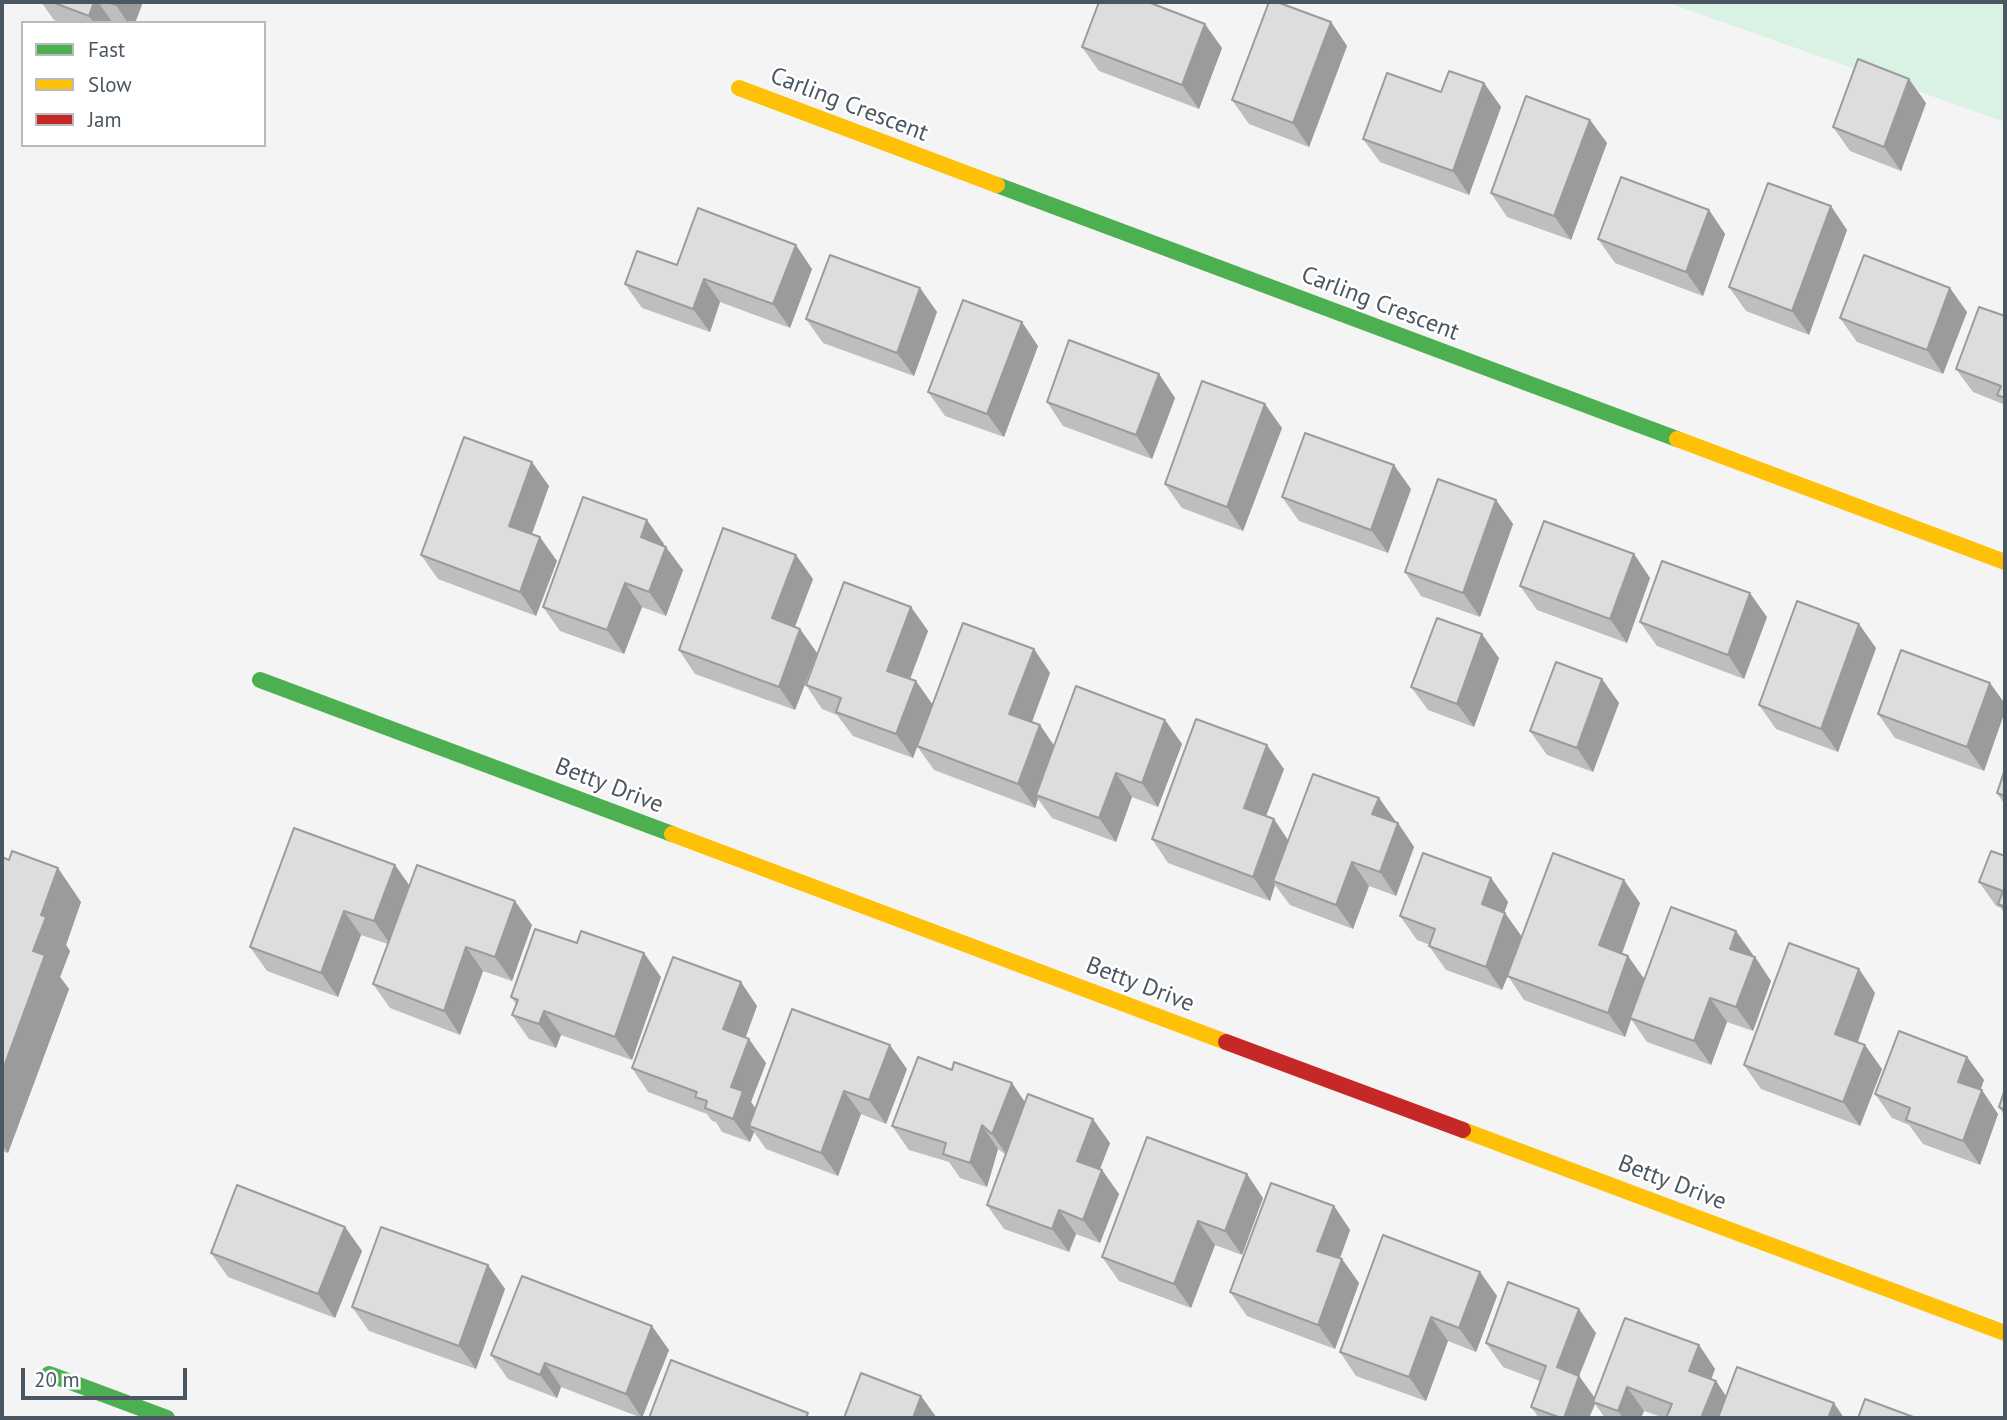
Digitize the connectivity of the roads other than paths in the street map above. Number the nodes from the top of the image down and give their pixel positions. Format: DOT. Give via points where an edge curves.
graph roads {
  1 [pos="739,88"];
  2 [pos="2005,562"];
  3 [pos="260,680"];
  4 [pos="2005,1332"];
  5 [pos="49,1374"];
  6 [pos="167,1418"];
  1 -- 2 [label="street, Carling Crescent"];
  3 -- 4 [label="street, Betty Drive"];
  5 -- 6 [label="street"];
}
